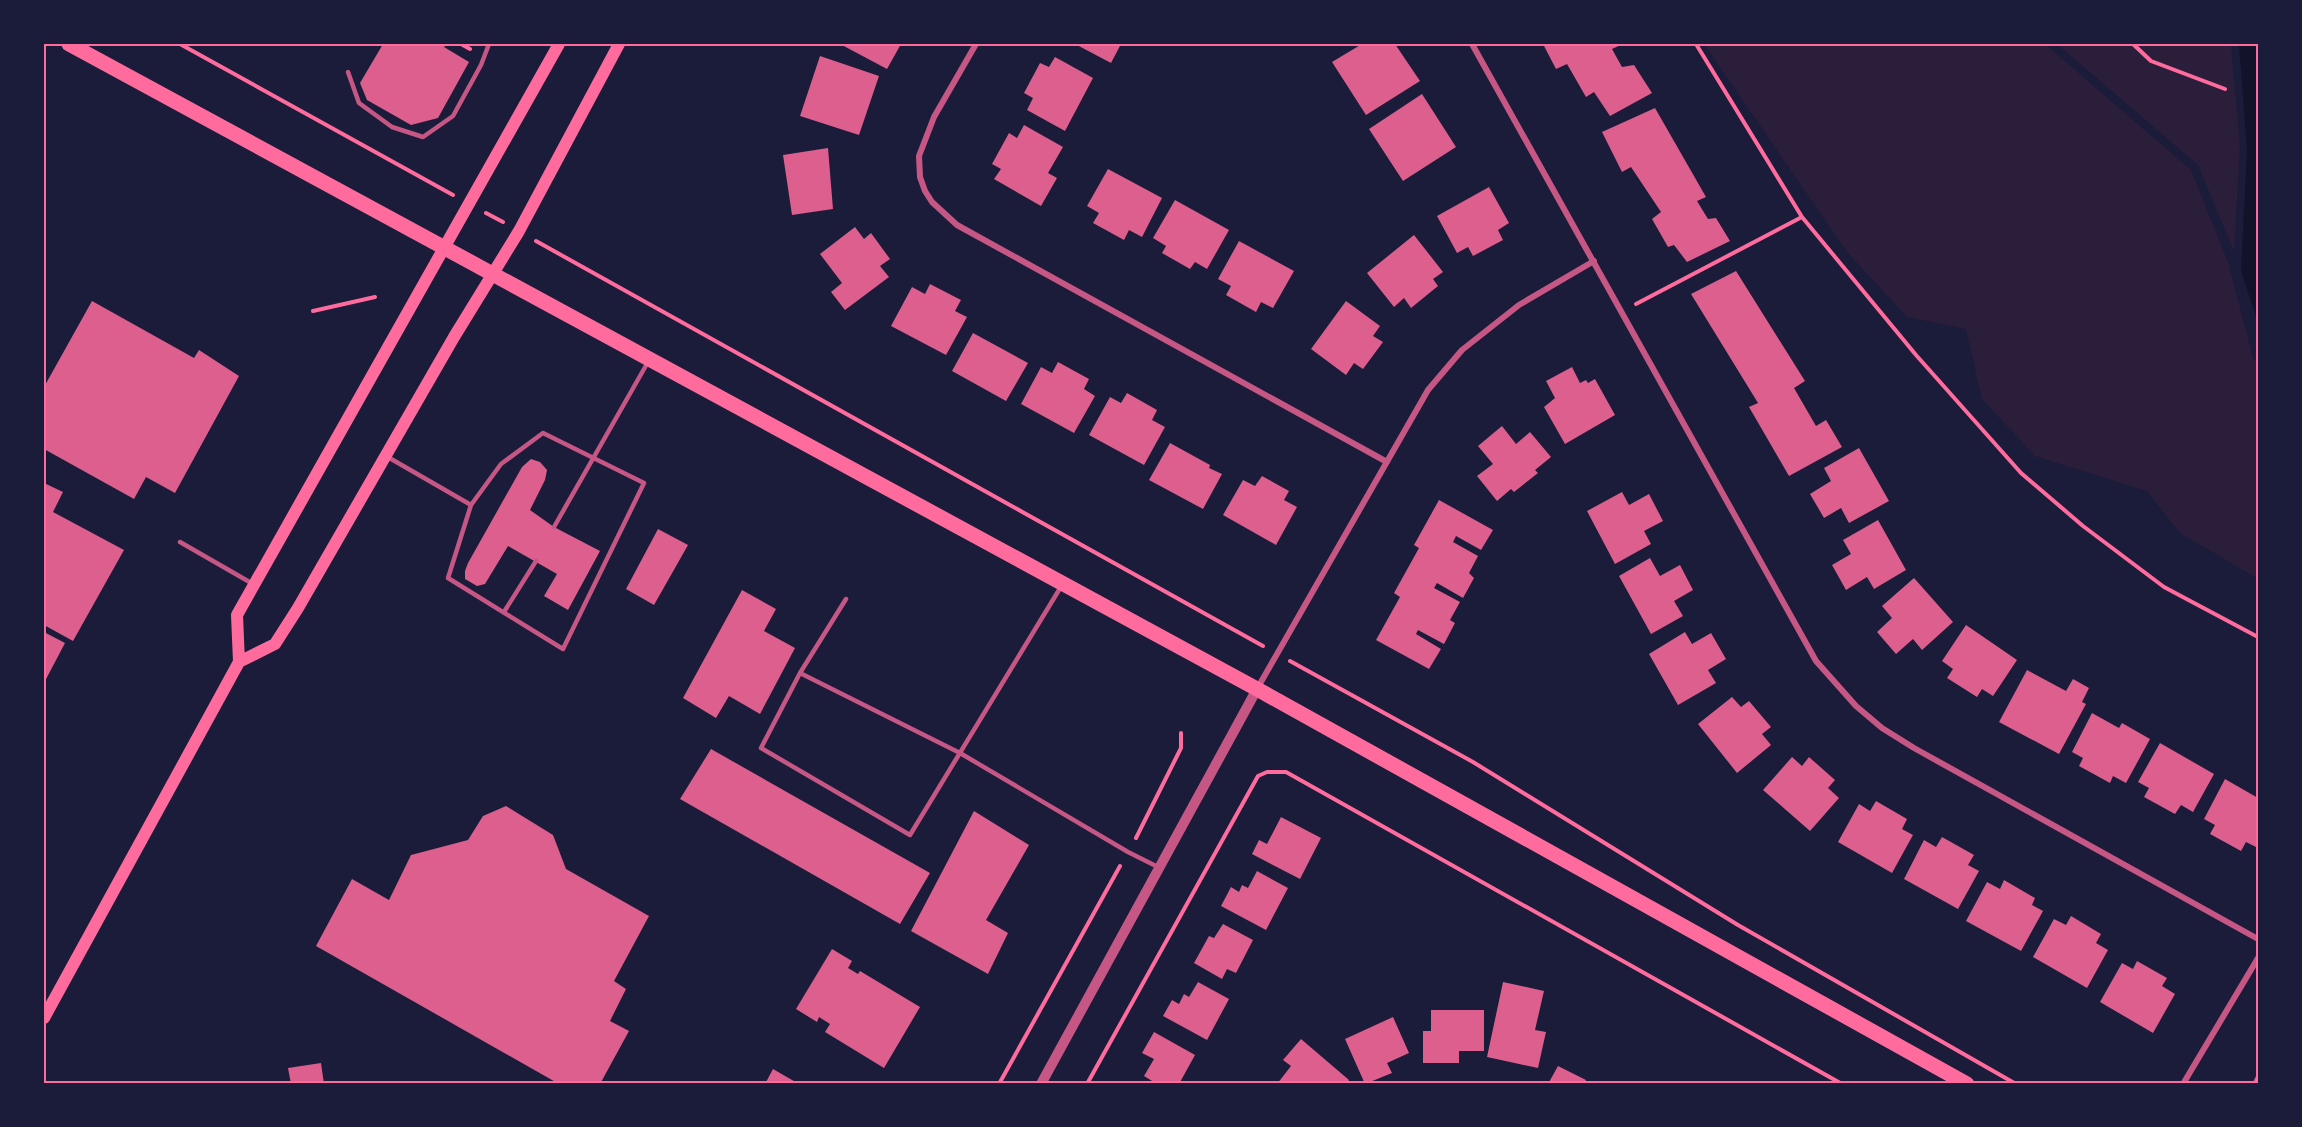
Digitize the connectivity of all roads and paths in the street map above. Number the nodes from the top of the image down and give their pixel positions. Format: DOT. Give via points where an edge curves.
graph roads {
  1 [pos="69,44"];
  2 [pos="180,44"];
  3 [pos="489,44"];
  4 [pos="560,44"];
  5 [pos="620,44"];
  6 [pos="976,44"];
  7 [pos="1472,44"];
  8 [pos="1696,44"];
  9 [pos="2133,44"];
  10 [pos="348,72"];
  11 [pos="2225,89"];
  12 [pos="469,203"];
  13 [pos="1802,217"];
  14 [pos="519,231"];
  15 [pos="444,247"];
  16 [pos="1594,261"];
  17 [pos="494,273"];
  18 [pos="375,297"];
  19 [pos="313,311"];
  20 [pos="1622,311"];
  21 [pos="649,360"];
  22 [pos="386,456"];
  23 [pos="594,458"];
  24 [pos="1387,462"];
  25 [pos="471,505"];
  26 [pos="554,527"];
  27 [pos="180,542"];
  28 [pos="536,561"];
  29 [pos="254,584"];
  30 [pos="1063,584"];
  31 [pos="846,599"];
  32 [pos="504,612"];
  33 [pos="2259,638"];
  34 [pos="1277,654"];
  35 [pos="239,662"];
  36 [pos="801,673"];
  37 [pos="1257,689"];
  38 [pos="1181,733"];
  39 [pos="960,753"];
  40 [pos="1128,852"];
  41 [pos="1160,868"];
  42 [pos="2259,939"];
  43 [pos="2259,958"];
  44 [pos="44,1018"];
  45 [pos="999,1083"];
  46 [pos="1041,1083"];
  47 [pos="1087,1083"];
  48 [pos="1842,1083"];
  49 [pos="1967,1083"];
  50 [pos="2016,1083"];
  51 [pos="2183,1083"];
  1 -- 15 [label="main road"];
  2 -- 12 [label="path"];
  3 -- 10 [label="lane" via="453,116 423,136 392,127 359,103"];
  4 -- 12 [label="main road"];
  5 -- 14 [label="main road"];
  6 -- 24 [label="street" via="934,117 919,156 920,177 932,202 957,225"];
  7 -- 16 [label="street"];
  8 -- 13 [label="path"];
  9 -- 11 [label="path" via="2151,61"];
  12 -- 14 [label="path"];
  12 -- 15 [label="main road"];
  13 -- 20 [label="path"];
  13 -- 33 [label="path" via="1916,355 2021,472 2083,526 2164,587"];
  14 -- 17 [label="main road"];
  14 -- 34 [label="path"];
  15 -- 17 [label="main road"];
  15 -- 29 [label="main road"];
  16 -- 20 [label="street"];
  16 -- 24 [label="street" via="1519,306 1462,350 1428,390"];
  17 -- 21 [label="main road"];
  17 -- 22 [label="main road"];
  18 -- 19 [label="path"];
  20 -- 42 [label="street" via="1795,626 1816,661 1856,706 1914,748"];
  21 -- 23 [label="lane"];
  21 -- 30 [label="main road"];
  22 -- 25 [label="lane"];
  22 -- 35 [label="main road" via="275,644"];
  23 -- 25 [label="lane" via="543,433 501,464"];
  23 -- 26 [label="lane"];
  23 -- 32 [label="lane" via="644,483 563,649"];
  24 -- 34 [label="street"];
  25 -- 32 [label="lane" via="448,578"];
  27 -- 29 [label="lane"];
  28 -- 32 [label="lane"];
  29 -- 35 [label="main road" via="237,615"];
  30 -- 37 [label="main road"];
  30 -- 39 [label="lane"];
  31 -- 36 [label="lane"];
  34 -- 37 [label="street"];
  34 -- 50 [label="path" via="1473,762 1738,925"];
  35 -- 44 [label="main road"];
  36 -- 39 [label="lane"];
  36 -- 39 [label="lane" via="761,748 910,835"];
  37 -- 41 [label="street"];
  37 -- 49 [label="main road"];
  38 -- 40 [label="path" via="1181,748"];
  39 -- 40 [label="lane"];
  40 -- 41 [label="lane"];
  40 -- 45 [label="path"];
  41 -- 46 [label="street"];
  43 -- 51 [label="street"];
  47 -- 48 [label="path" via="1258,776 1266,772 1286,772"];
}
